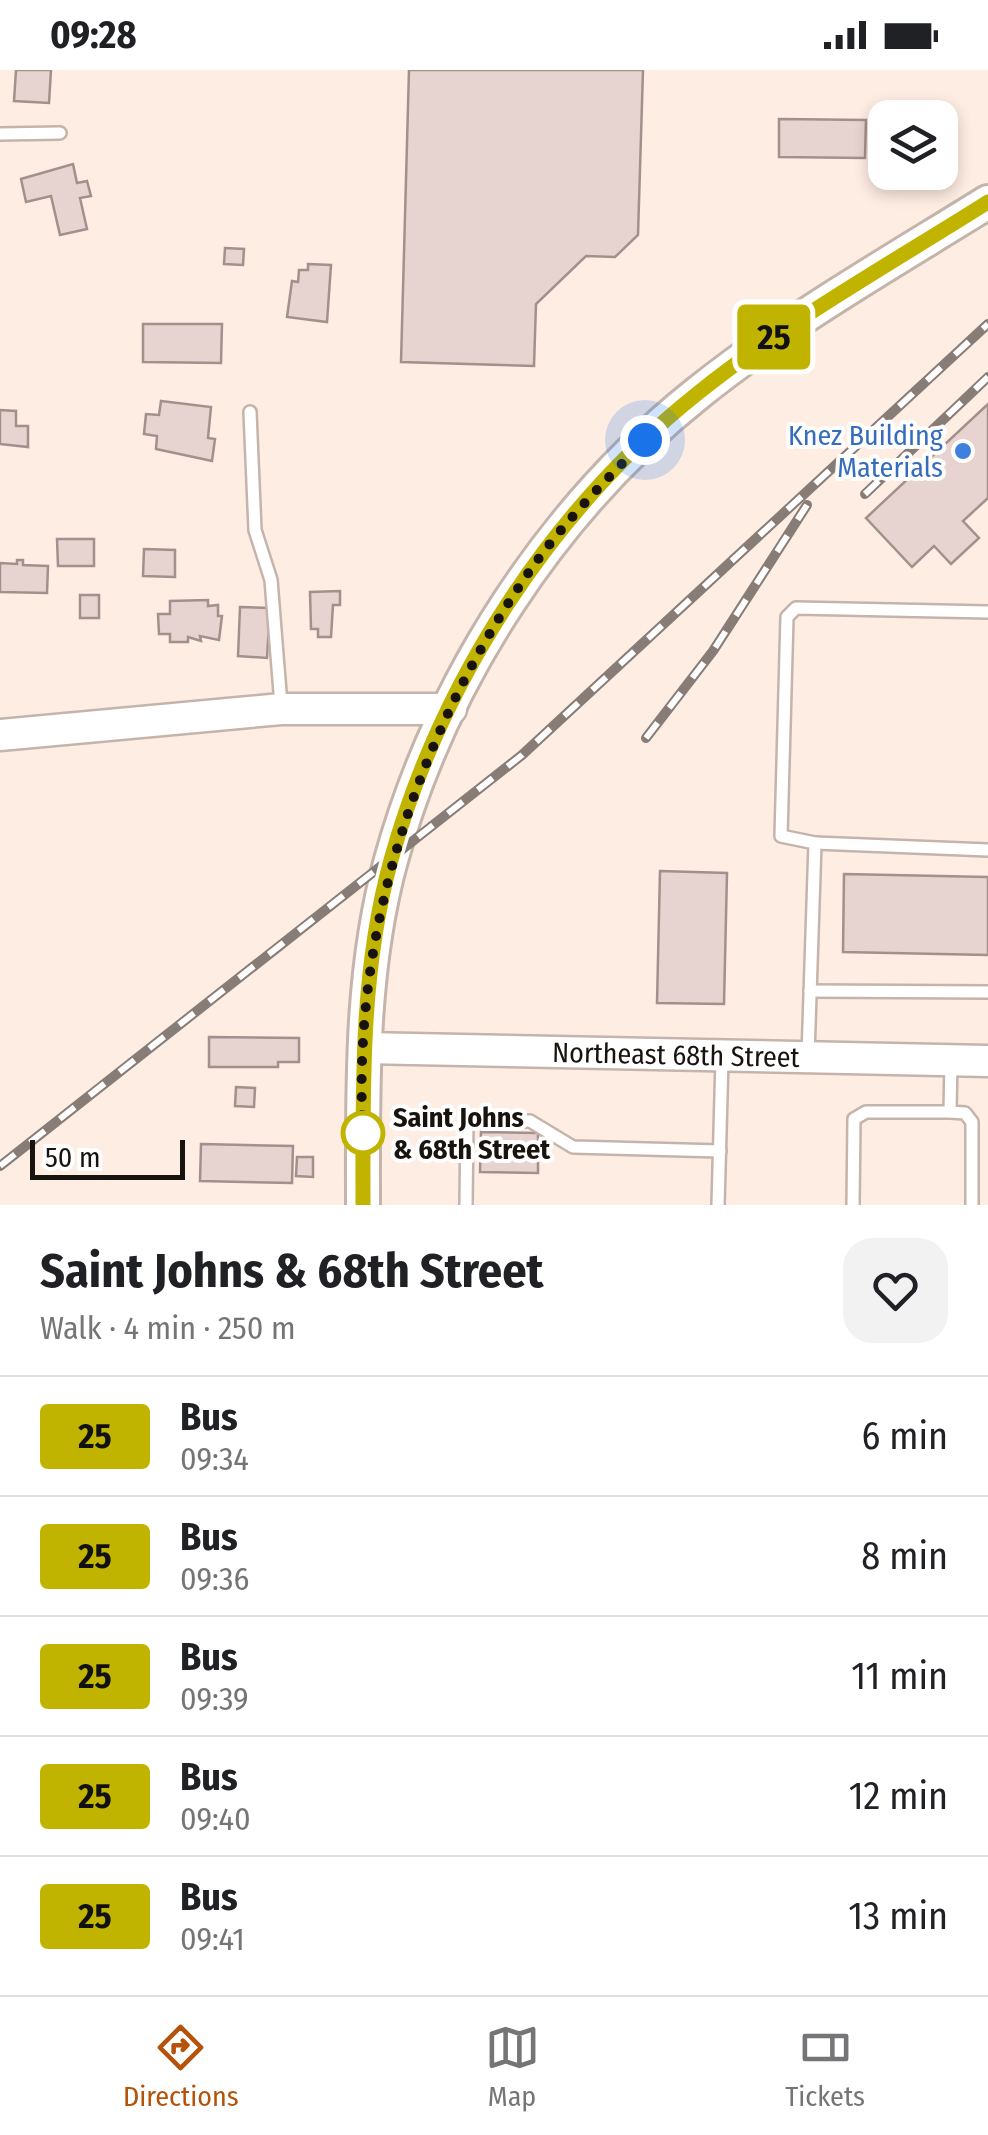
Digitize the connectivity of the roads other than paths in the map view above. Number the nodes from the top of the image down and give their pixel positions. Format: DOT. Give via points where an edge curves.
graph roads {
  1 [pos="60,133"];
  2 [pos="0,134"];
  3 [pos="988,202"];
  4 [pos="250,412"];
  5 [pos="988,612"];
  6 [pos="281,709"];
  7 [pos="451,710"];
  8 [pos="0,736"];
  9 [pos="815,844"];
  10 [pos="988,850"];
  11 [pos="810,991"];
  12 [pos="988,992"];
  13 [pos="364,1048"];
  14 [pos="722,1055"];
  15 [pos="808,1058"];
  16 [pos="952,1061"];
  17 [pos="988,1061"];
  18 [pos="950,1112"];
  19 [pos="720,1151"];
  20 [pos="363,1205"];
  21 [pos="466,1205"];
  22 [pos="718,1205"];
  23 [pos="853,1205"];
  24 [pos="972,1205"];
  1 -- 2 [label="lane"];
  3 -- 7 [label="main road" via="762,344 645,440 536,562 483,643"];
  4 -- 6 [label="lane" via="255,530 271,580"];
  5 -- 9 [label="lane" via="796,608 787,617 781,836"];
  6 -- 7 [label="street"];
  6 -- 8 [label="street"];
  7 -- 13 [label="main road" via="391,860"];
  9 -- 10 [label="lane"];
  9 -- 11 [label="lane"];
  11 -- 12 [label="lane"];
  11 -- 15 [label="lane"];
  13 -- 14 [label="street, Northeast 68th Street"];
  13 -- 20 [label="main road"];
  14 -- 15 [label="street, Northeast 68th Street"];
  14 -- 19 [label="lane"];
  15 -- 16 [label="street, Northeast 68th Street"];
  16 -- 17 [label="street, Northeast 68th Street"];
  16 -- 18 [label="lane"];
  18 -- 23 [label="lane" via="859,1114"];
  18 -- 24 [label="lane" via="965,1113 972,1122"];
  19 -- 21 [label="lane" via="572,1147 530,1121 467,1120"];
  19 -- 22 [label="lane"];
}
